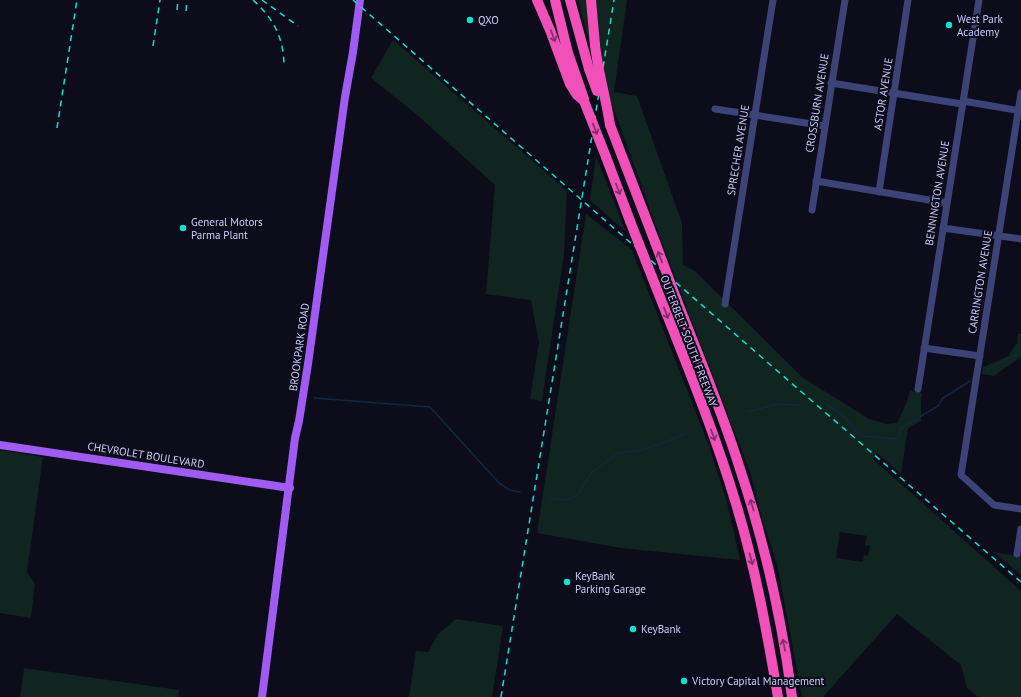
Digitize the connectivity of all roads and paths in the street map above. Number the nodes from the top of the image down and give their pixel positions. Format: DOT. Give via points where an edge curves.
graph roads {
  1 [pos="360,0"];
  2 [pos="537,0"];
  3 [pos="555,0"];
  4 [pos="570,0"];
  5 [pos="591,0"];
  6 [pos="773,0"];
  7 [pos="845,0"];
  8 [pos="908,0"];
  9 [pos="980,0"];
  10 [pos="831,83"];
  11 [pos="894,93"];
  12 [pos="1021,93"];
  13 [pos="584,101"];
  14 [pos="963,102"];
  15 [pos="715,109"];
  16 [pos="1020,111"];
  17 [pos="755,116"];
  18 [pos="610,126"];
  19 [pos="825,126"];
  20 [pos="816,181"];
  21 [pos="879,192"];
  22 [pos="947,203"];
  23 [pos="812,210"];
  24 [pos="943,228"];
  25 [pos="998,236"];
  26 [pos="1021,240"];
  27 [pos="725,304"];
  28 [pos="924,348"];
  29 [pos="980,356"];
  30 [pos="918,389"];
  31 [pos="0,445"];
  32 [pos="290,488"];
  33 [pos="1021,509"];
  34 [pos="1021,529"];
  35 [pos="1017,554"];
  36 [pos="789,673"];
  37 [pos="262,697"];
  38 [pos="778,697"];
  39 [pos="792,697"];
  40 [pos="797,697"];
  1 -- 32 [label="main road, BROOKPARK ROAD" via="295,438"];
  2 -- 13 [label="highway, one-way" via="570,84"];
  3 -- 13 [label="highway, OUTERBELT SOUTH FREEWAY"];
  4 -- 18 [label="highway, OUTERBELT SOUTH FREEWAY, bridge"];
  5 -- 18 [label="highway, bridge" via="598,69"];
  6 -- 17 [label="street, SPRECHER AVENUE"];
  7 -- 10 [label="street, CROSSBURN AVENUE"];
  8 -- 11 [label="street, ASTOR AVENUE"];
  9 -- 14 [label="street, BENNINGTON AVENUE"];
  10 -- 11 [label="street"];
  10 -- 19 [label="street, CROSSBURN AVENUE"];
  11 -- 14 [label="street"];
  11 -- 21 [label="street, ASTOR AVENUE"];
  12 -- 16 [label="street, CARRINGTON AVENUE"];
  13 -- 38 [label="highway, OUTERBELT SOUTH FREEWAY, one-way, bridge" via="713,434 738,508 761,599"];
  14 -- 16 [label="street"];
  14 -- 22 [label="street, BENNINGTON AVENUE"];
  15 -- 17 [label="street"];
  16 -- 25 [label="street, CARRINGTON AVENUE"];
  17 -- 19 [label="street"];
  17 -- 27 [label="street, SPRECHER AVENUE"];
  36 -- 18 [label="highway, OUTERBELT SOUTH FREEWAY, one-way, bridge" via="772,582 731,441"];
  19 -- 20 [label="street, CROSSBURN AVENUE"];
  20 -- 21 [label="street"];
  20 -- 23 [label="street, CROSSBURN AVENUE"];
  21 -- 22 [label="street"];
  22 -- 24 [label="street, BENNINGTON AVENUE"];
  24 -- 25 [label="street"];
  24 -- 28 [label="street, BENNINGTON AVENUE"];
  25 -- 26 [label="street"];
  25 -- 29 [label="street, CARRINGTON AVENUE"];
  28 -- 29 [label="street"];
  28 -- 30 [label="street, BENNINGTON AVENUE"];
  29 -- 33 [label="street, CARRINGTON AVENUE" via="961,475 994,505"];
  31 -- 32 [label="main road, CHEVROLET BOULEVARD"];
  32 -- 37 [label="main road, BROOKPARK ROAD"];
  34 -- 35 [label="street"];
  36 -- 39 [label="highway, OUTERBELT SOUTH FREEWAY"];
  36 -- 40 [label="highway"];
}
